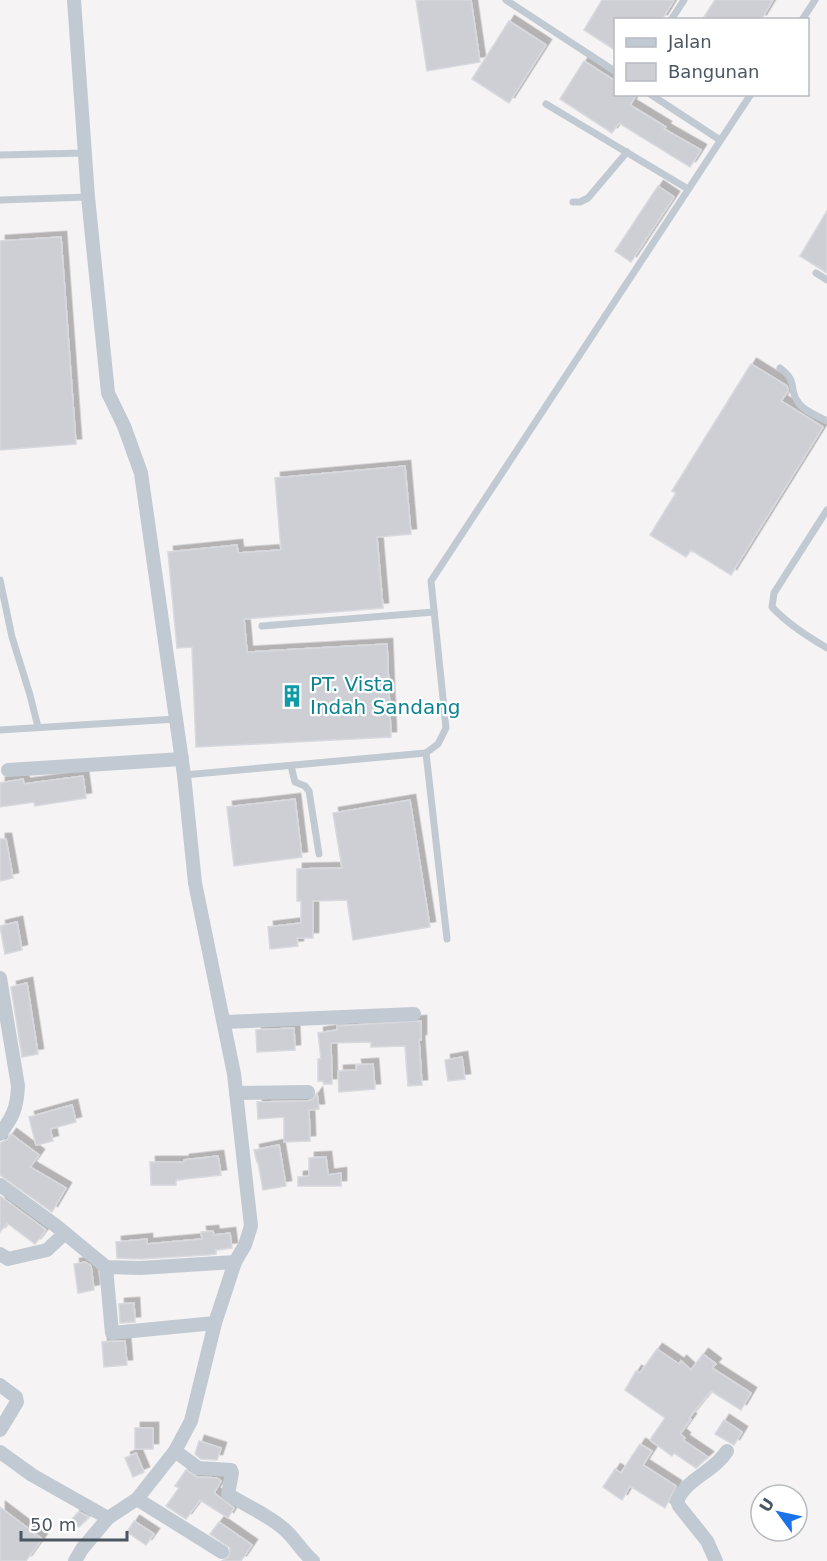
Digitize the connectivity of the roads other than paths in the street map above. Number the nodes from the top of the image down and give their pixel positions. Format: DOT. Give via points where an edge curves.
graph roads {
  1 [pos="74,0"];
  2 [pos="506,0"];
  3 [pos="684,0"];
  4 [pos="815,0"];
  5 [pos="672,18"];
  6 [pos="803,18"];
  7 [pos="614,71"];
  8 [pos="653,96"];
  9 [pos="750,96"];
  10 [pos="546,104"];
  11 [pos="720,140"];
  12 [pos="627,152"];
  13 [pos="85,153"];
  14 [pos="0,154"];
  15 [pos="688,189"];
  16 [pos="88,197"];
  17 [pos="0,200"];
  18 [pos="573,202"];
  19 [pos="816,273"];
  20 [pos="827,280"];
  21 [pos="780,368"];
  22 [pos="827,422"];
  23 [pos="827,510"];
  24 [pos="0,580"];
  25 [pos="434,612"];
  26 [pos="262,626"];
  27 [pos="827,648"];
  28 [pos="176,719"];
  29 [pos="38,728"];
  30 [pos="0,730"];
  31 [pos="426,753"];
  32 [pos="182,759"];
  33 [pos="291,766"];
  34 [pos="8,770"];
  35 [pos="184,776"];
  36 [pos="319,854"];
  37 [pos="447,939"];
  38 [pos="0,978"];
  39 [pos="414,1014"];
  40 [pos="224,1022"];
  41 [pos="308,1092"];
  42 [pos="236,1093"];
  43 [pos="0,1134"];
  44 [pos="0,1185"];
  45 [pos="65,1233"];
  46 [pos="0,1254"];
  47 [pos="235,1262"];
  48 [pos="106,1267"];
  49 [pos="215,1323"];
  50 [pos="0,1385"];
  51 [pos="0,1430"];
  52 [pos="175,1451"];
  53 [pos="727,1451"];
  54 [pos="0,1452"];
  55 [pos="137,1499"];
  56 [pos="108,1518"];
  57 [pos="222,1552"];
  58 [pos="75,1561"];
  59 [pos="313,1561"];
  60 [pos="716,1561"];
  1 -- 13 [label="street"];
  2 -- 7 [label="lane"];
  3 -- 5 [label="lane"];
  4 -- 6 [label="lane"];
  8 -- 11 [label="lane"];
  9 -- 11 [label="lane"];
  10 -- 12 [label="lane"];
  11 -- 15 [label="lane"];
  12 -- 15 [label="lane"];
  12 -- 18 [label="lane" via="588,198"];
  13 -- 14 [label="lane"];
  13 -- 16 [label="street"];
  15 -- 25 [label="lane" via="431,581"];
  16 -- 17 [label="lane"];
  16 -- 28 [label="street" via="108,393 141,473"];
  19 -- 20 [label="lane"];
  21 -- 22 [label="lane" via="792,380 800,405"];
  23 -- 27 [label="lane" via="774,593 772,607"];
  24 -- 29 [label="lane"];
  25 -- 26 [label="lane"];
  25 -- 31 [label="lane" via="446,728 438,744"];
  28 -- 29 [label="lane"];
  28 -- 32 [label="street"];
  29 -- 30 [label="lane"];
  31 -- 33 [label="lane"];
  31 -- 37 [label="lane"];
  32 -- 34 [label="street"];
  32 -- 35 [label="street"];
  33 -- 35 [label="lane"];
  33 -- 36 [label="lane" via="295,782 309,791"];
  35 -- 40 [label="street" via="195,883"];
  38 -- 43 [label="street" via="18,1086 12,1117"];
  39 -- 40 [label="street"];
  40 -- 42 [label="street"];
  41 -- 42 [label="street"];
  42 -- 47 [label="street" via="251,1226"];
  44 -- 45 [label="street"];
  45 -- 46 [label="street" via="47,1250 8,1259"];
  45 -- 48 [label="street"];
  47 -- 48 [label="street"];
  47 -- 49 [label="street"];
  48 -- 49 [label="street" via="112,1333"];
  49 -- 52 [label="street" via="192,1421"];
  50 -- 51 [label="street" via="16,1397 16,1407"];
  52 -- 55 [label="street"];
  52 -- 59 [label="street" via="198,1468 231,1470 228,1494 286,1530"];
  53 -- 60 [label="street" via="709,1471 681,1490 677,1501 707,1541"];
  54 -- 56 [label="street"];
  55 -- 56 [label="street"];
  55 -- 57 [label="street"];
  56 -- 58 [label="street"];
}
